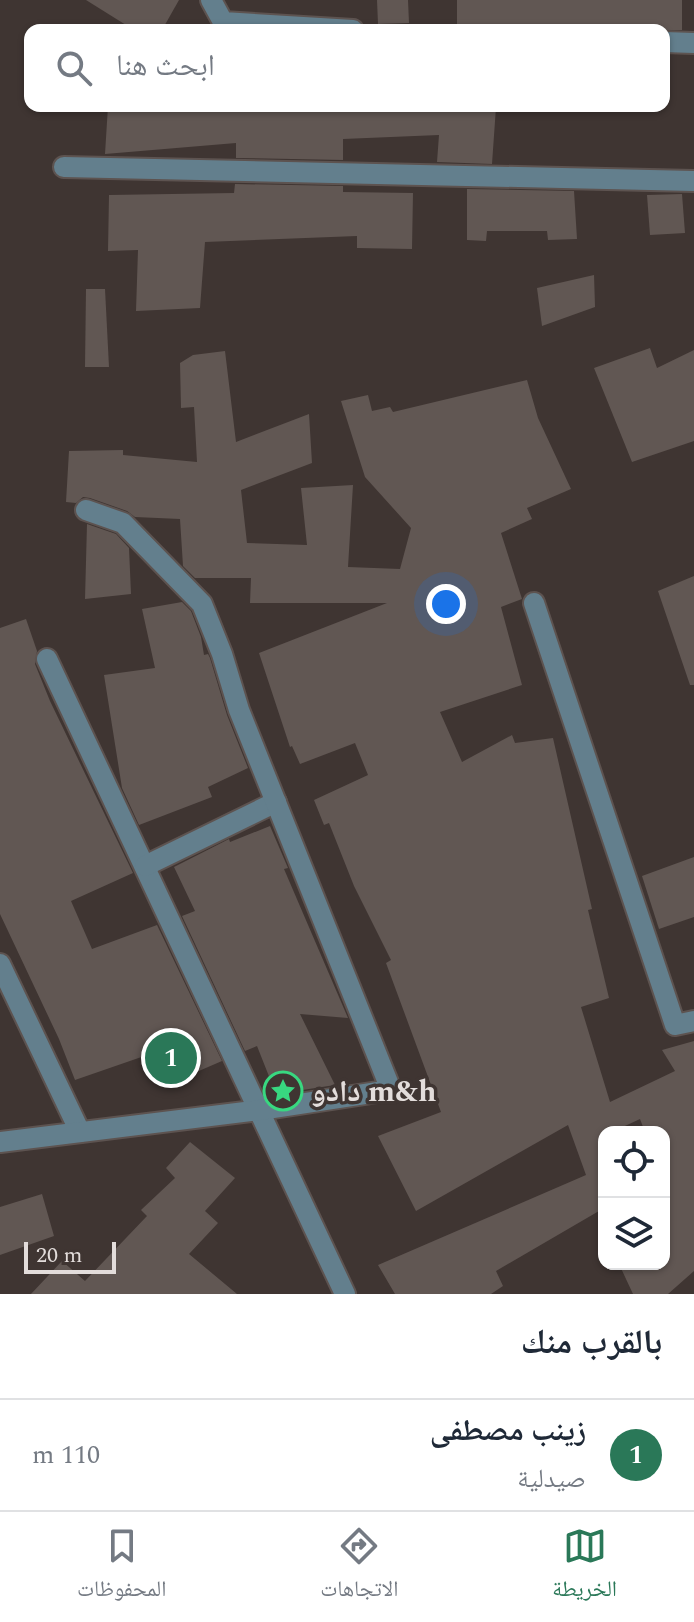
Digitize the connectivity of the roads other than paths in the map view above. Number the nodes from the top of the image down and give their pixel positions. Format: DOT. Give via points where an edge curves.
graph roads {
  1 [pos="211,0"];
  2 [pos="256,24"];
  3 [pos="670,42"];
  4 [pos="694,43"];
  5 [pos="64,167"];
  6 [pos="694,181"];
  7 [pos="86,510"];
  8 [pos="534,603"];
  9 [pos="47,659"];
  10 [pos="276,802"];
  11 [pos="145,866"];
  12 [pos="0,964"];
  13 [pos="694,1021"];
  14 [pos="260,1110"];
  15 [pos="80,1132"];
  16 [pos="0,1142"];
  17 [pos="345,1294"];
  1 -- 2 [label="street" via="223,22"];
  3 -- 4 [label="street"];
  5 -- 6 [label="street"];
  7 -- 10 [label="street" via="123,523 202,604"];
  8 -- 13 [label="street" via="675,1025"];
  9 -- 11 [label="street"];
  10 -- 11 [label="street"];
  10 -- 14 [label="street" via="391,1090"];
  11 -- 14 [label="street"];
  12 -- 15 [label="street"];
  14 -- 15 [label="street"];
  14 -- 17 [label="street"];
  15 -- 16 [label="street"];
}
